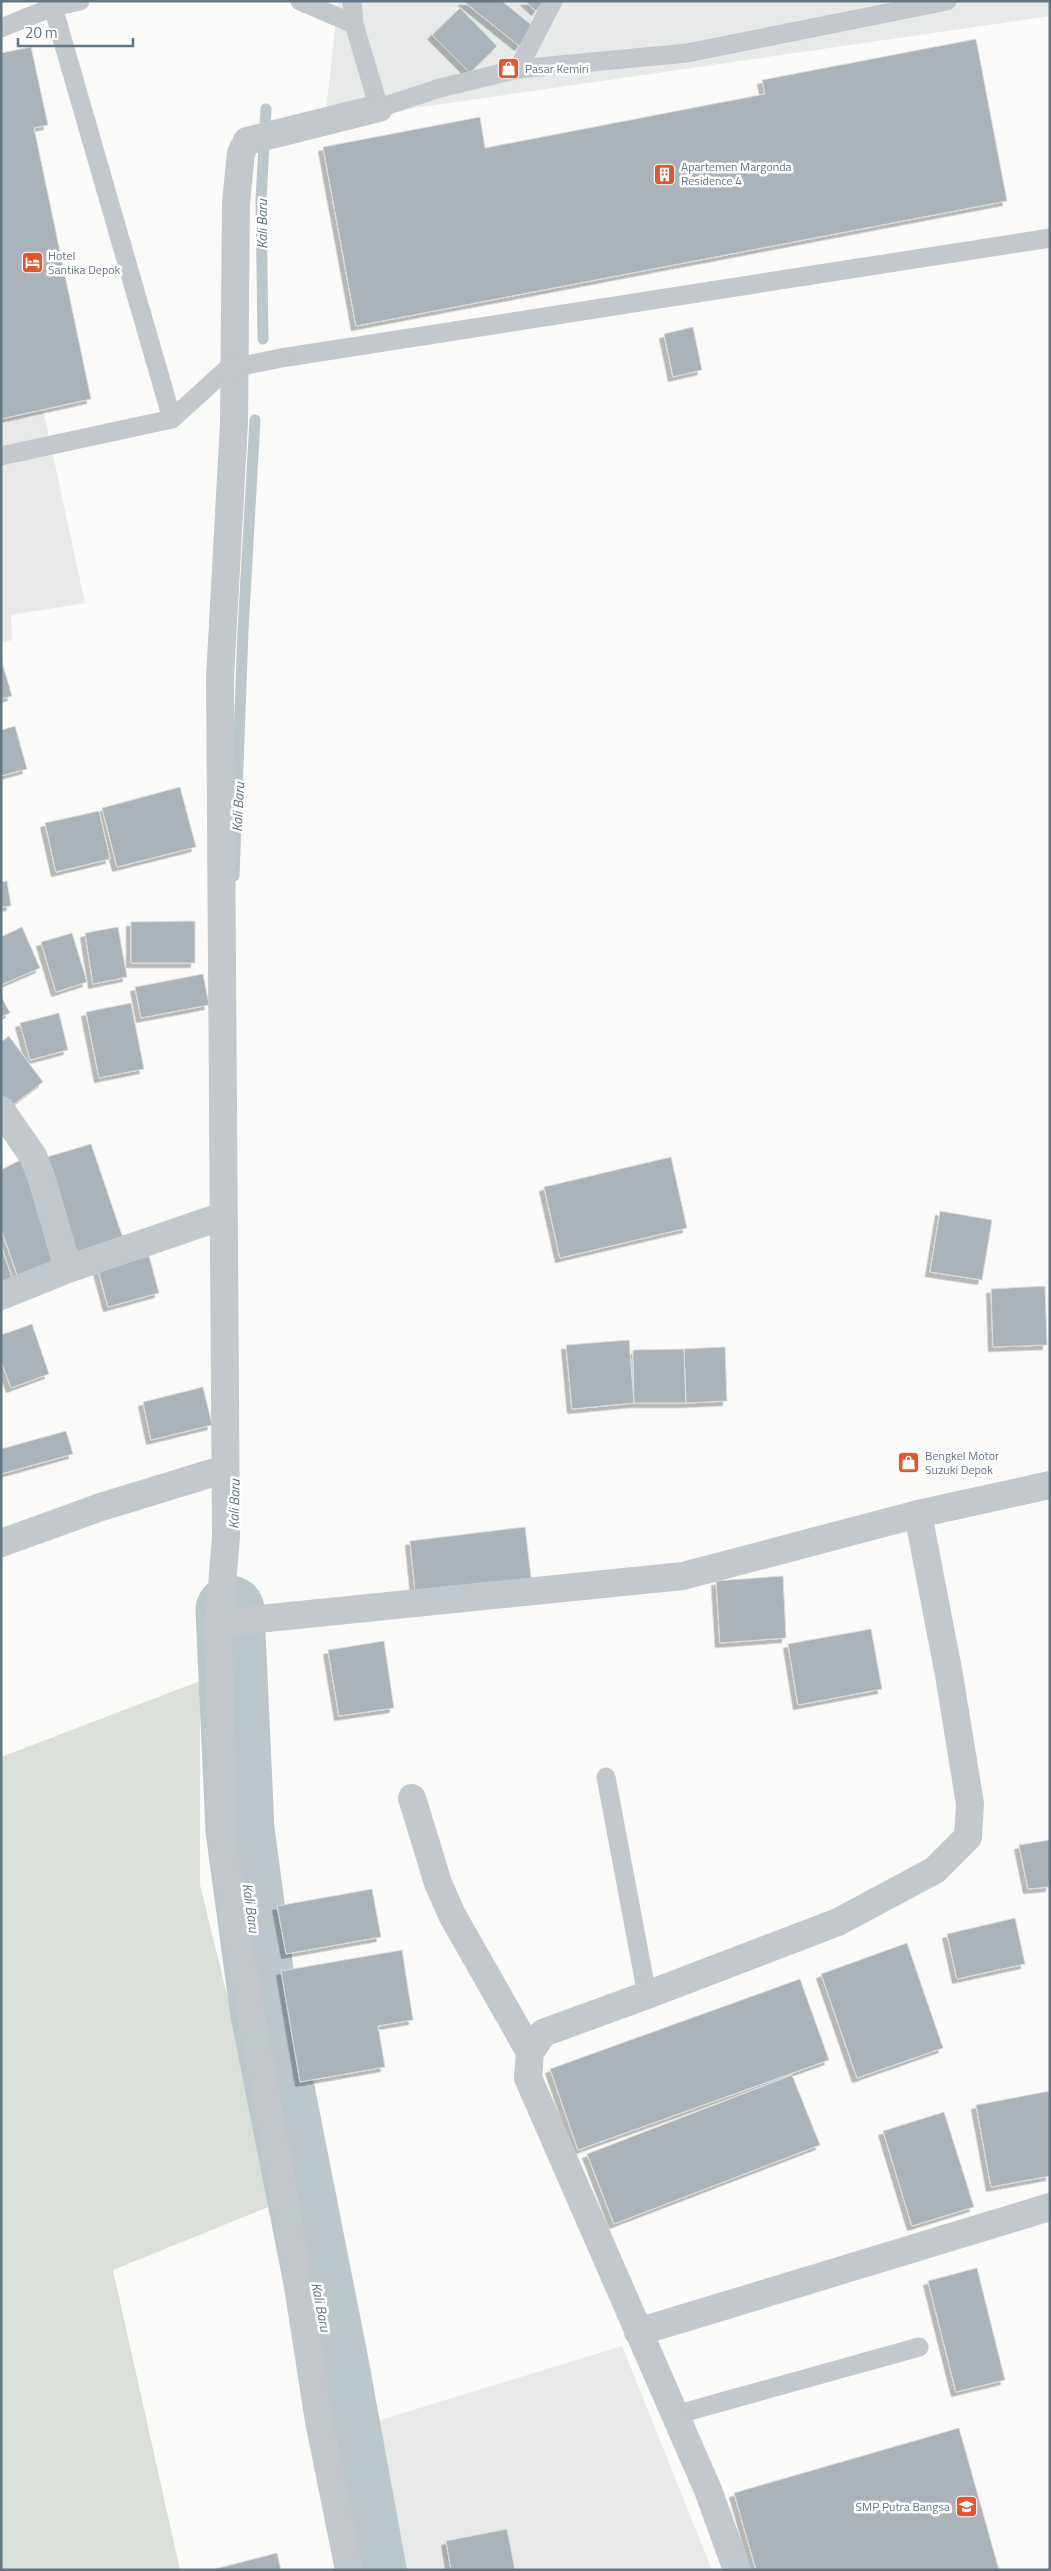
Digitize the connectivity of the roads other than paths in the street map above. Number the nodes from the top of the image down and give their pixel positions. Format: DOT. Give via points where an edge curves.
graph roads {
  1 [pos="80,1"];
  2 [pos="300,1"];
  3 [pos="352,1"];
  4 [pos="553,1"];
  5 [pos="947,1"];
  6 [pos="53,7"];
  7 [pos="354,24"];
  8 [pos="1,28"];
  9 [pos="518,68"];
  10 [pos="379,108"];
  11 [pos="1050,238"];
  12 [pos="172,419"];
  13 [pos="1,456"];
  14 [pos="1,1110"];
  15 [pos="223,1216"];
  16 [pos="68,1269"];
  17 [pos="1,1296"];
  18 [pos="225,1469"];
  19 [pos="1050,1485"];
  20 [pos="918,1514"];
  21 [pos="1,1543"];
  22 [pos="219,1623"];
  23 [pos="606,1777"];
  24 [pos="412,1798"];
  25 [pos="648,1995"];
  26 [pos="530,2052"];
  27 [pos="1050,2207"];
  28 [pos="638,2332"];
  29 [pos="919,2347"];
  30 [pos="674,2415"];
  31 [pos="349,2570"];
  32 [pos="737,2570"];
  1 -- 6 [label="lane"];
  2 -- 7 [label="lane"];
  3 -- 7 [label="lane"];
  4 -- 9 [label="lane"];
  5 -- 9 [label="lane" via="687,53"];
  6 -- 8 [label="lane"];
  6 -- 12 [label="lane"];
  7 -- 10 [label="lane"];
  9 -- 10 [label="lane"];
  10 -- 15 [label="street" via="247,141 241,153 236,203 234,423 220,678"];
  11 -- 12 [label="lane, bridge" via="281,358 227,370"];
  12 -- 13 [label="lane"];
  14 -- 16 [label="street" via="33,1156"];
  15 -- 16 [label="street"];
  15 -- 18 [label="street"];
  16 -- 17 [label="street"];
  18 -- 21 [label="street" via="101,1507"];
  18 -- 22 [label="street" via="226,1536"];
  19 -- 20 [label="street"];
  20 -- 22 [label="street" via="683,1576"];
  20 -- 25 [label="street" via="968,1794 968,1837 935,1870 838,1922"];
  22 -- 31 [label="street" via="222,1843 283,2190 319,2421"];
  23 -- 25 [label="lane"];
  24 -- 26 [label="street" via="438,1883 452,1914"];
  25 -- 26 [label="street" via="543,2033"];
  26 -- 28 [label="street" via="528,2078"];
  27 -- 28 [label="street"];
  28 -- 30 [label="street"];
  29 -- 30 [label="lane"];
  30 -- 32 [label="street" via="708,2490"];
}
